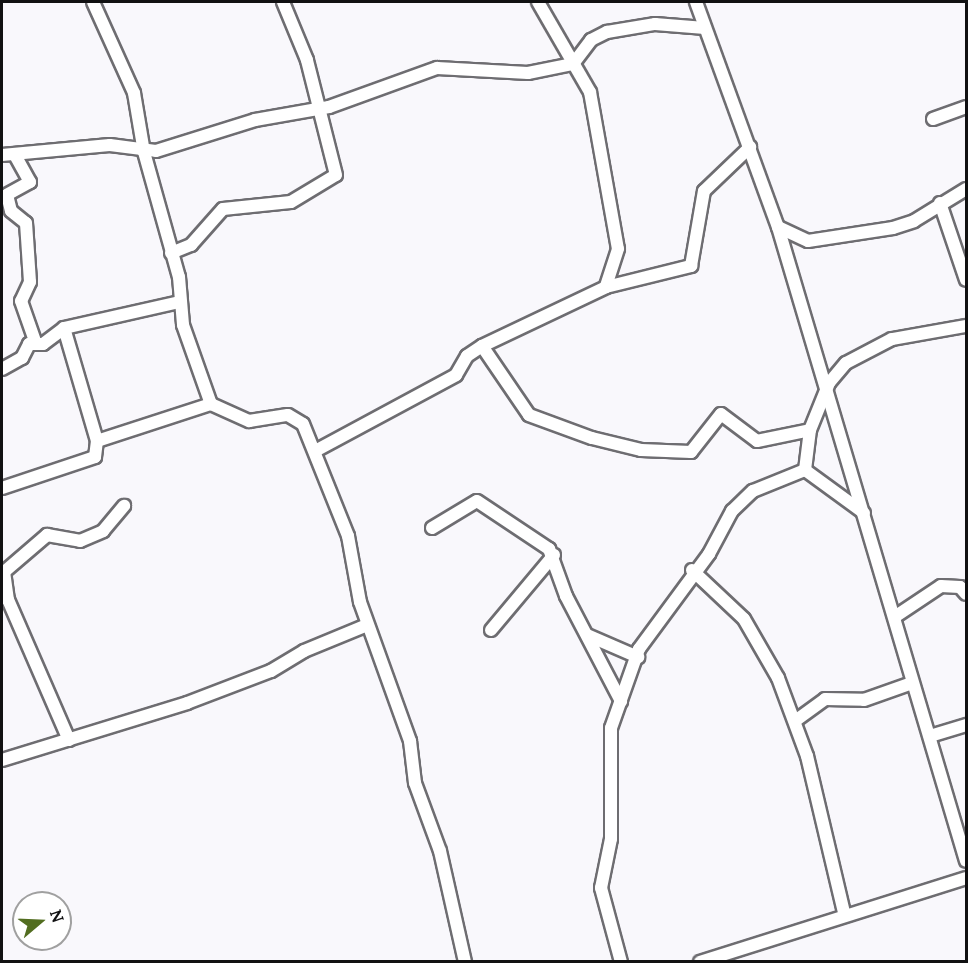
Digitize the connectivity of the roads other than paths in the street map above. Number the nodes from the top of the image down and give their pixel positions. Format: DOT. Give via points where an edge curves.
graph roads {
  1 [pos="93,2"];
  2 [pos="283,2"];
  3 [pos="538,2"];
  4 [pos="696,2"];
  5 [pos="705,28"];
  6 [pos="573,64"];
  7 [pos="966,107"];
  8 [pos="315,111"];
  9 [pos="933,119"];
  10 [pos="750,147"];
  11 [pos="144,152"];
  12 [pos="2,155"];
  13 [pos="15,155"];
  14 [pos="966,189"];
  15 [pos="940,203"];
  16 [pos="778,227"];
  17 [pos="171,253"];
  18 [pos="966,280"];
  19 [pos="606,287"];
  20 [pos="179,302"];
  21 [pos="966,326"];
  22 [pos="64,328"];
  23 [pos="35,341"];
  24 [pos="482,346"];
  25 [pos="2,369"];
  26 [pos="825,392"];
  27 [pos="211,404"];
  28 [pos="810,430"];
  29 [pos="97,441"];
  30 [pos="317,450"];
  31 [pos="805,470"];
  32 [pos="2,488"];
  33 [pos="124,506"];
  34 [pos="864,513"];
  35 [pos="432,528"];
  36 [pos="554,555"];
  37 [pos="692,570"];
  38 [pos="966,594"];
  39 [pos="896,616"];
  40 [pos="367,625"];
  41 [pos="491,630"];
  42 [pos="586,635"];
  43 [pos="638,657"];
  44 [pos="912,683"];
  45 [pos="621,701"];
  46 [pos="795,721"];
  47 [pos="966,725"];
  48 [pos="930,736"];
  49 [pos="69,740"];
  50 [pos="2,760"];
  51 [pos="966,861"];
  52 [pos="966,878"];
  53 [pos="844,912"];
  54 [pos="465,962"];
  55 [pos="621,962"];
  56 [pos="700,962"];
  1 -- 11 [label="street" via="134,93"];
  2 -- 8 [label="street" via="307,60"];
  3 -- 6 [label="street"];
  4 -- 5 [label="street"];
  5 -- 6 [label="street" via="656,24 607,32 591,40"];
  5 -- 10 [label="street"];
  6 -- 8 [label="street" via="517,73 438,68"];
  6 -- 19 [label="street" via="590,92 618,249"];
  7 -- 9 [label="street"];
  8 -- 11 [label="street" via="255,120"];
  8 -- 17 [label="street" via="336,167 333,179 291,202 223,209 191,245"];
  10 -- 16 [label="street"];
  10 -- 19 [label="street" via="704,191 694,229 693,264"];
  11 -- 13 [label="street" via="110,145"];
  11 -- 17 [label="street"];
  12 -- 13 [label="street"];
  13 -- 23 [label="street" via="30,180 7,195 11,211 26,223 30,282 21,301"];
  14 -- 15 [label="street"];
  15 -- 16 [label="street" via="909,224 812,241"];
  15 -- 18 [label="street"];
  16 -- 26 [label="street"];
  17 -- 20 [label="street"];
  19 -- 24 [label="street"];
  20 -- 22 [label="street"];
  20 -- 27 [label="street"];
  21 -- 26 [label="street" via="881,343 846,363"];
  22 -- 23 [label="street" via="43,344"];
  22 -- 29 [label="street"];
  23 -- 25 [label="street" via="22,358"];
  24 -- 28 [label="street" via="531,416 632,448 691,452 721,414 757,441"];
  24 -- 30 [label="street" via="467,356 456,375"];
  26 -- 28 [label="street"];
  26 -- 34 [label="street"];
  27 -- 29 [label="street"];
  27 -- 30 [label="street" via="249,421 293,417 306,426"];
  28 -- 31 [label="street"];
  29 -- 32 [label="street" via="95,457"];
  30 -- 40 [label="street" via="348,536 351,570"];
  31 -- 34 [label="street"];
  31 -- 37 [label="street" via="745,498"];
  33 -- 49 [label="street" via="103,531 80,541 47,535 4,572 8,600"];
  34 -- 39 [label="street"];
  35 -- 36 [label="street" via="477,501"];
  36 -- 41 [label="street"];
  36 -- 42 [label="street" via="561,584"];
  37 -- 43 [label="street"];
  37 -- 46 [label="street" via="744,619 767,656"];
  38 -- 39 [label="street" via="960,587 941,586"];
  39 -- 44 [label="street"];
  40 -- 49 [label="street" via="304,651 271,671"];
  40 -- 54 [label="street" via="410,741 415,783 440,851"];
  42 -- 43 [label="street"];
  42 -- 45 [label="street"];
  43 -- 45 [label="street"];
  44 -- 46 [label="street" via="864,700 825,699"];
  44 -- 48 [label="street"];
  45 -- 55 [label="street" via="611,728 611,839 601,896"];
  46 -- 53 [label="street" via="833,853"];
  47 -- 48 [label="street"];
  48 -- 51 [label="street"];
  49 -- 50 [label="street"];
  52 -- 53 [label="street"];
  53 -- 56 [label="street"];
}
